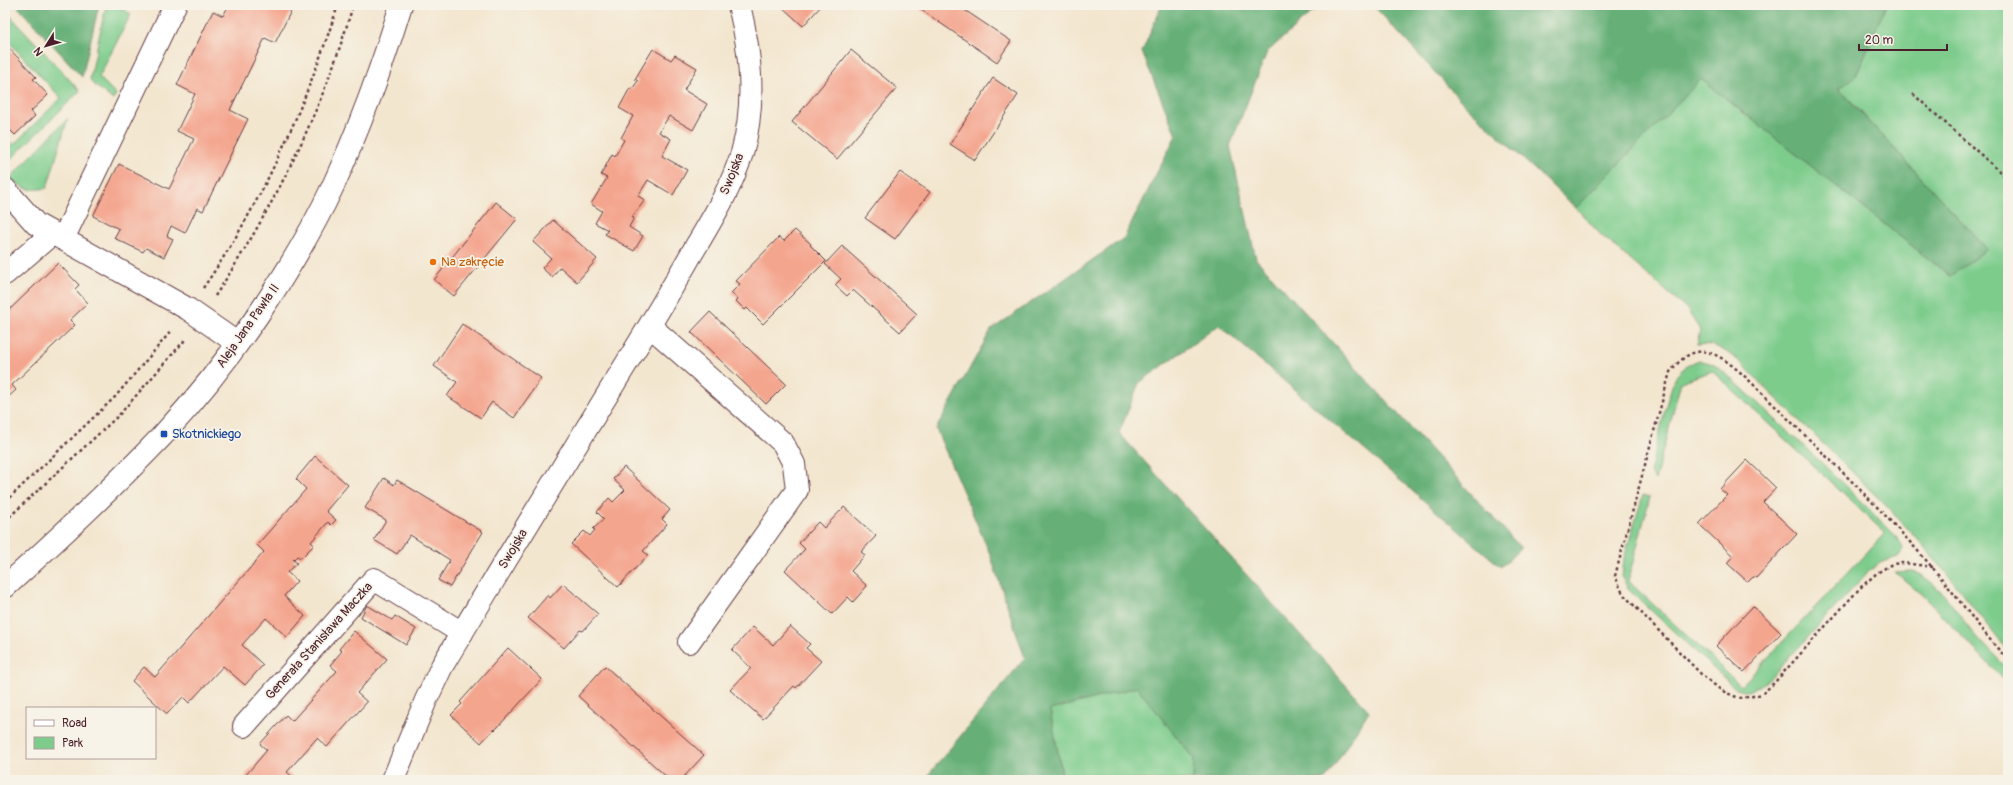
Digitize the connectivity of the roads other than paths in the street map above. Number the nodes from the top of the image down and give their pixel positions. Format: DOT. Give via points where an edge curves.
graph roads {
  1 [pos="175,5"];
  2 [pos="401,5"];
  3 [pos="739,5"];
  4 [pos="5,189"];
  5 [pos="58,236"];
  6 [pos="5,274"];
  7 [pos="650,326"];
  8 [pos="237,343"];
  9 [pos="5,587"];
  10 [pos="462,633"];
  11 [pos="689,642"];
  12 [pos="244,726"];
  13 [pos="393,780"];
  1 -- 5 [label="street"];
  2 -- 8 [label="street, Aleja Jana Pawła II" via="378,78 332,187 276,287"];
  3 -- 7 [label="street, Swojska" via="751,72 749,114 742,151 733,178 712,220"];
  4 -- 5 [label="street" via="36,224"];
  5 -- 6 [label="street"];
  5 -- 8 [label="street" via="195,313"];
  7 -- 10 [label="street, Swojska"];
  7 -- 11 [label="street" via="783,443 794,464 797,490"];
  8 -- 9 [label="street, Aleja Jana Pawła II" via="164,434 98,501"];
  10 -- 12 [label="street, Generała Stanisława Maczka" via="374,579"];
  10 -- 13 [label="street, Swojska" via="426,700"];
}
